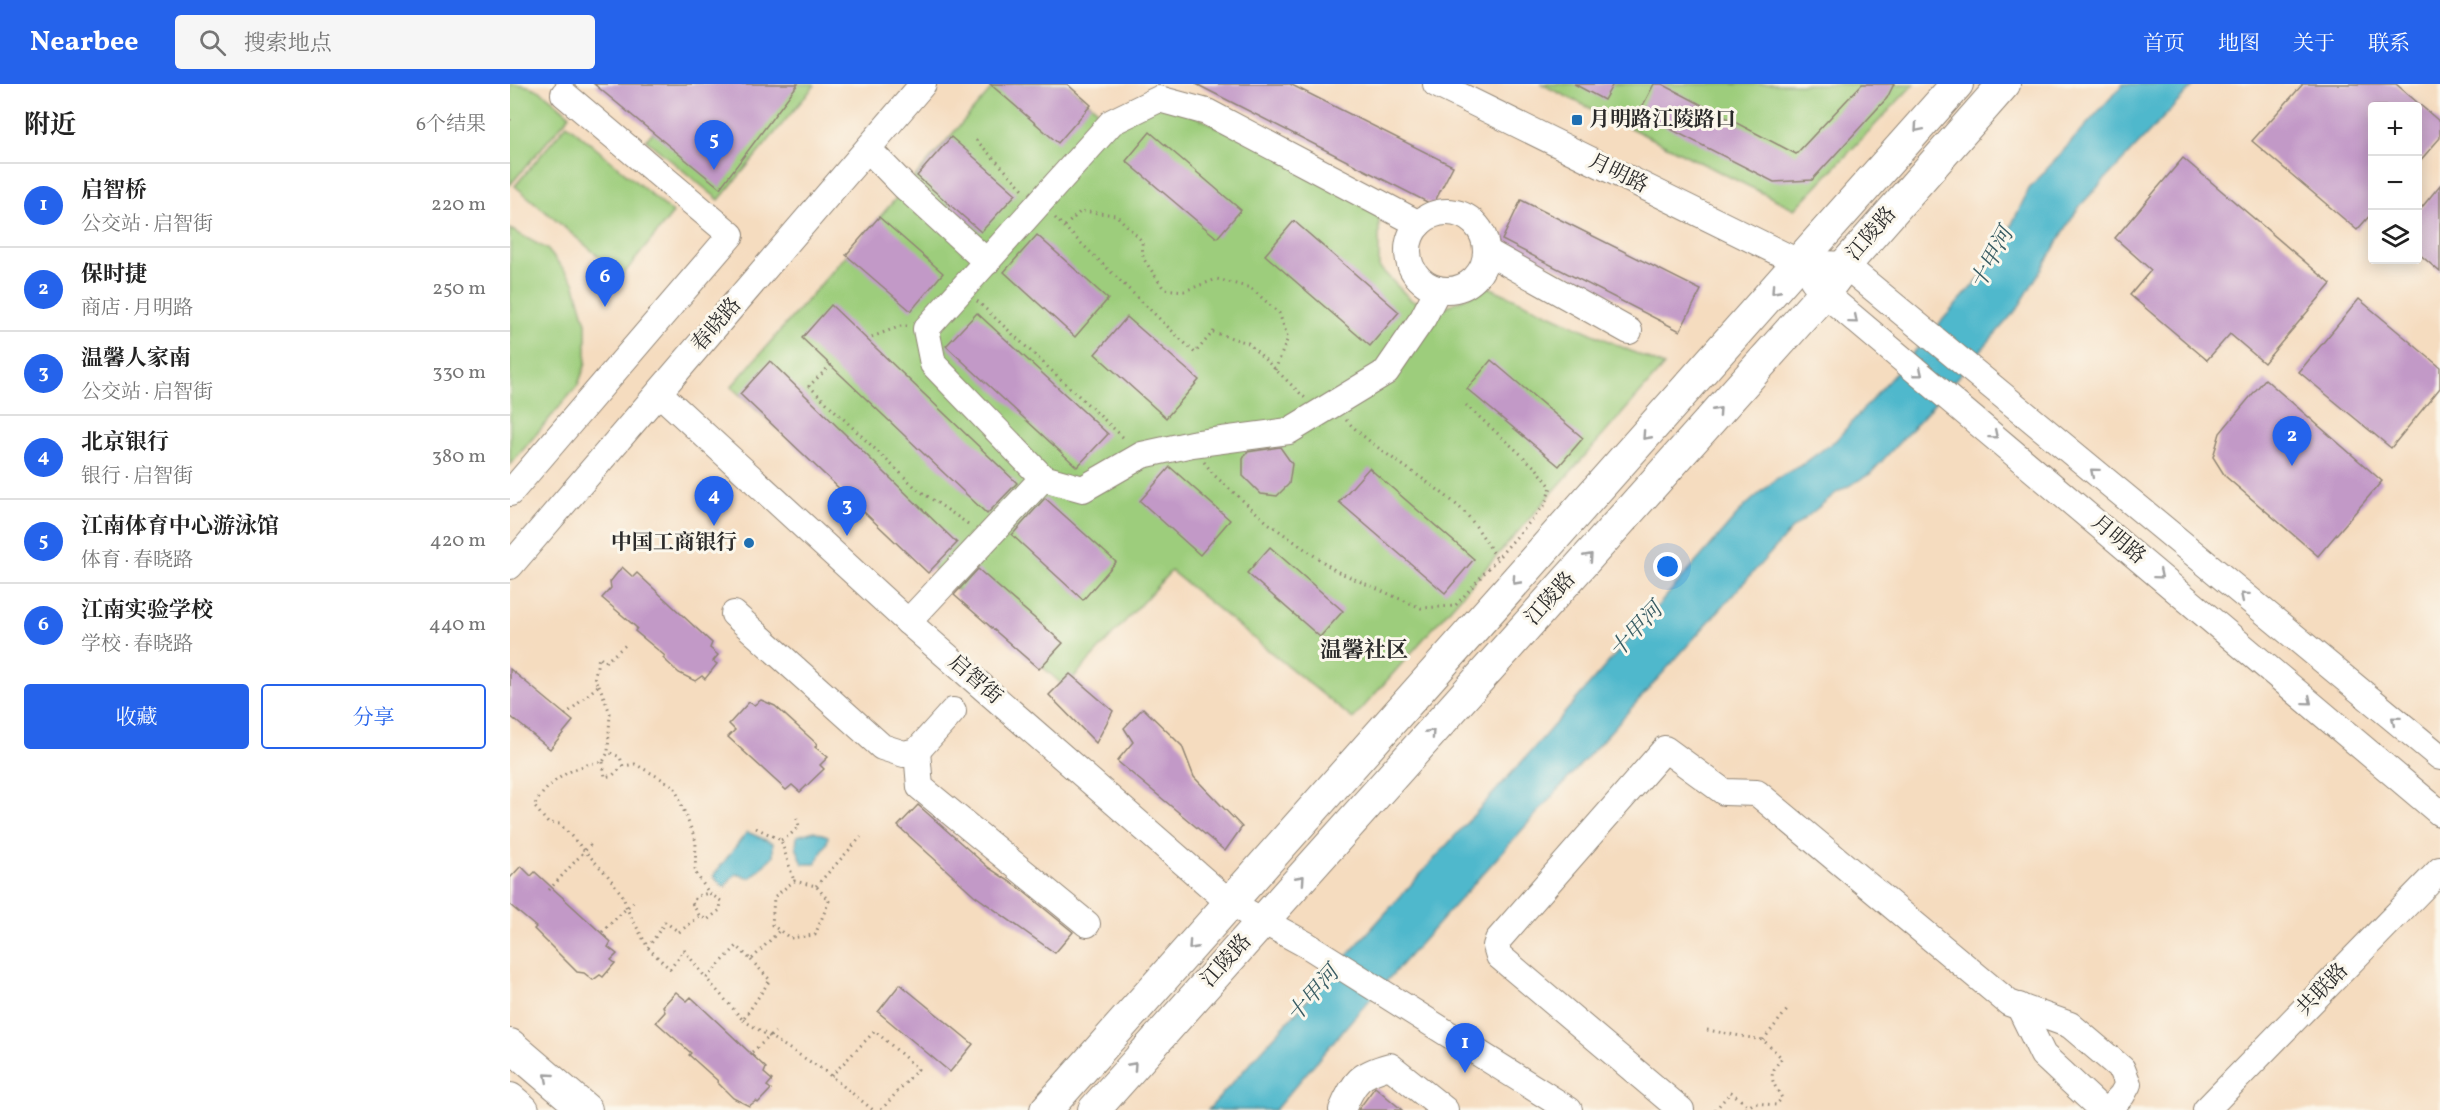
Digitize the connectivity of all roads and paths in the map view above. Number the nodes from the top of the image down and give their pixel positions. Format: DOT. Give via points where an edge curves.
graph roads {
  1 [pos="923,84"];
  2 [pos="1436,84"];
  3 [pos="1957,84"];
  4 [pos="2004,84"];
  5 [pos="1466,91"];
  6 [pos="564,94"];
  7 [pos="976,140"];
  8 [pos="868,148"];
  9 [pos="1038,204"];
  10 [pos="1419,224"];
  11 [pos="1065,226"];
  12 [pos="1486,251"];
  13 [pos="987,262"];
  14 [pos="1800,263"];
  15 [pos="1845,265"];
  16 [pos="963,288"];
  17 [pos="1438,289"];
  18 [pos="1824,294"];
  19 [pos="926,329"];
  20 [pos="1629,331"];
  21 [pos="866,339"];
  22 [pos="831,365"];
  23 [pos="1275,370"];
  24 [pos="659,393"];
  25 [pos="1466,405"];
  26 [pos="1325,408"];
  27 [pos="1192,444"];
  28 [pos="1142,455"];
  29 [pos="1043,478"];
  30 [pos="510,493"];
  31 [pos="988,537"];
  32 [pos="1497,559"];
  33 [pos="510,566"];
  34 [pos="734,614"];
  35 [pos="908,622"];
  36 [pos="627,644"];
  37 [pos="599,685"];
  38 [pos="953,711"];
  39 [pos="565,715"];
  40 [pos="916,751"];
  41 [pos="608,752"];
  42 [pos="2440,757"];
  43 [pos="603,762"];
  44 [pos="623,766"];
  45 [pos="2440,813"];
  46 [pos="796,815"];
  47 [pos="756,828"];
  48 [pos="861,837"];
  49 [pos="781,840"];
  50 [pos="591,844"];
  51 [pos="2440,870"];
  52 [pos="794,881"];
  53 [pos="816,886"];
  54 [pos="549,890"];
  55 [pos="709,893"];
  56 [pos="635,900"];
  57 [pos="1230,903"];
  58 [pos="699,916"];
  59 [pos="1262,922"];
  60 [pos="1087,924"];
  61 [pos="780,930"];
  62 [pos="602,932"];
  63 [pos="648,948"];
  64 [pos="751,960"];
  65 [pos="706,978"];
  66 [pos="2019,1006"];
  67 [pos="1788,1009"];
  68 [pos="743,1020"];
  69 [pos="1707,1030"];
  70 [pos="775,1032"];
  71 [pos="1763,1040"];
  72 [pos="510,1045"];
  73 [pos="752,1052"];
  74 [pos="831,1076"];
  75 [pos="510,1099"];
  76 [pos="1748,1106"];
  77 [pos="523,1110"];
  78 [pos="586,1110"];
  79 [pos="873,1110"];
  80 [pos="881,1110"];
  81 [pos="1046,1110"];
  82 [pos="1094,1110"];
  83 [pos="1342,1110"];
  84 [pos="1445,1110"];
  85 [pos="1569,1110"];
  86 [pos="1681,1110"];
  87 [pos="1715,1110"];
  88 [pos="1744,1110"];
  89 [pos="2102,1110"];
  90 [pos="2108,1110"];
  91 [pos="2206,1110"];
  1 -- 8 [label="street, 春晓路"];
  2 -- 5 [label="street, 月明路"];
  3 -- 14 [label="main road, 江陵路, one-way"];
  4 -- 15 [label="main road, 江陵路"];
  5 -- 14 [label="street, 月明路"];
  6 -- 30 [label="street" via="731,235"];
  7 -- 9 [label="path"];
  8 -- 13 [label="street"];
  8 -- 24 [label="street, 春晓路"];
  9 -- 10 [label="street" via="1112,122 1159,99 1207,112"];
  9 -- 11 [label="path"];
  9 -- 13 [label="street"];
  10 -- 12 [label="street" via="1436,214 1455,213 1468,218 1484,238"];
  10 -- 17 [label="street" via="1408,256 1418,277"];
  11 -- 23 [label="path" via="1195,353 1213,332 1248,343"];
  11 -- 23 [label="path" via="1081,211 1116,215 1142,241 1143,258 1164,289 1184,291 1216,279 1251,288 1279,313 1288,338"];
  12 -- 17 [label="street" via="1472,282 1450,290"];
  12 -- 20 [label="street"];
  13 -- 16 [label="street"];
  14 -- 15 [label="street, 月明路"];
  14 -- 18 [label="street, 月明路"];
  14 -- 57 [label="main road, 江陵路, one-way"];
  15 -- 18 [label="main road, 江陵路"];
  42 -- 15 [label="street, 月明路, one-way"];
  16 -- 19 [label="street"];
  16 -- 28 [label="path"];
  17 -- 26 [label="street" via="1386,372"];
  18 -- 45 [label="street, 月明路, one-way"];
  59 -- 18 [label="main road, 江陵路, one-way"];
  19 -- 21 [label="path" via="901,326"];
  19 -- 29 [label="street" via="933,364"];
  22 -- 31 [label="path" via="809,386 917,489"];
  23 -- 26 [label="path"];
  24 -- 33 [label="street, 春晓路"];
  24 -- 35 [label="street, 启智街"];
  25 -- 32 [label="path" via="1537,469 1551,487 1544,506"];
  26 -- 27 [label="street" via="1288,431"];
  26 -- 32 [label="path" via="1367,442 1414,470 1461,509"];
  27 -- 28 [label="street"];
  27 -- 32 [label="path" via="1214,475 1277,530 1336,571 1421,608 1455,606"];
  28 -- 29 [label="street" via="1083,489"];
  29 -- 31 [label="street"];
  31 -- 35 [label="street"];
  34 -- 40 [label="street" via="882,747 904,754"];
  35 -- 57 [label="street, 启智街"];
  36 -- 37 [label="path" via="605,662 599,657 594,680"];
  37 -- 39 [label="path"];
  37 -- 41 [label="path" via="610,713"];
  38 -- 40 [label="street"];
  40 -- 60 [label="street" via="920,787"];
  41 -- 43 [label="path"];
  41 -- 44 [label="path" via="620,757"];
  43 -- 44 [label="path" via="605,777"];
  43 -- 63 [label="path" via="590,763 555,780 534,806 548,823 560,824 608,876 623,896"];
  44 -- 55 [label="path" via="635,764 674,786 696,841 695,872"];
  46 -- 49 [label="path" via="799,826"];
  47 -- 49 [label="path"];
  48 -- 53 [label="path"];
  49 -- 52 [label="path"];
  50 -- 54 [label="path"];
  51 -- 91 [label="street, 共联路"];
  52 -- 53 [label="path"];
  52 -- 61 [label="path" via="774,897 772,925"];
  53 -- 61 [label="path" via="829,901 815,935 790,938"];
  55 -- 58 [label="path" via="697,896 692,903"];
  55 -- 58 [label="path" via="721,901 720,910 707,920"];
  56 -- 62 [label="path"];
  57 -- 59 [label="street, 启智街"];
  57 -- 81 [label="main road, 江陵路, one-way"];
  58 -- 63 [label="path" via="679,932 665,922"];
  82 -- 59 [label="main road, 江陵路, one-way"];
  59 -- 85 [label="street, 启智街" via="1307,945"];
  61 -- 64 [label="path"];
  63 -- 65 [label="path" via="670,969 684,950"];
  64 -- 65 [label="path" via="737,946"];
  64 -- 68 [label="path" via="770,980"];
  65 -- 68 [label="path"];
  66 -- 86 [label="street" via="2009,1003 1757,793 1724,792 1665,749 1496,946 1500,956"];
  66 -- 89 [label="street" via="2043,1054"];
  66 -- 90 [label="street" via="2070,1025 2122,1069 2128,1084"];
  67 -- 71 [label="path"];
  68 -- 74 [label="path"];
  69 -- 71 [label="path"];
  70 -- 73 [label="path"];
  71 -- 76 [label="path" via="1782,1058 1772,1069 1771,1078 1782,1098 1776,1105 1754,1102"];
  78 -- 72 [label="main road, one-way"];
  74 -- 79 [label="path"];
  74 -- 80 [label="path" via="875,1031 918,1069"];
  75 -- 77 [label="main road"];
  76 -- 87 [label="path" via="1731,1092"];
  76 -- 88 [label="path"];
  83 -- 84 [label="street" via="1358,1079 1390,1066"];
}
